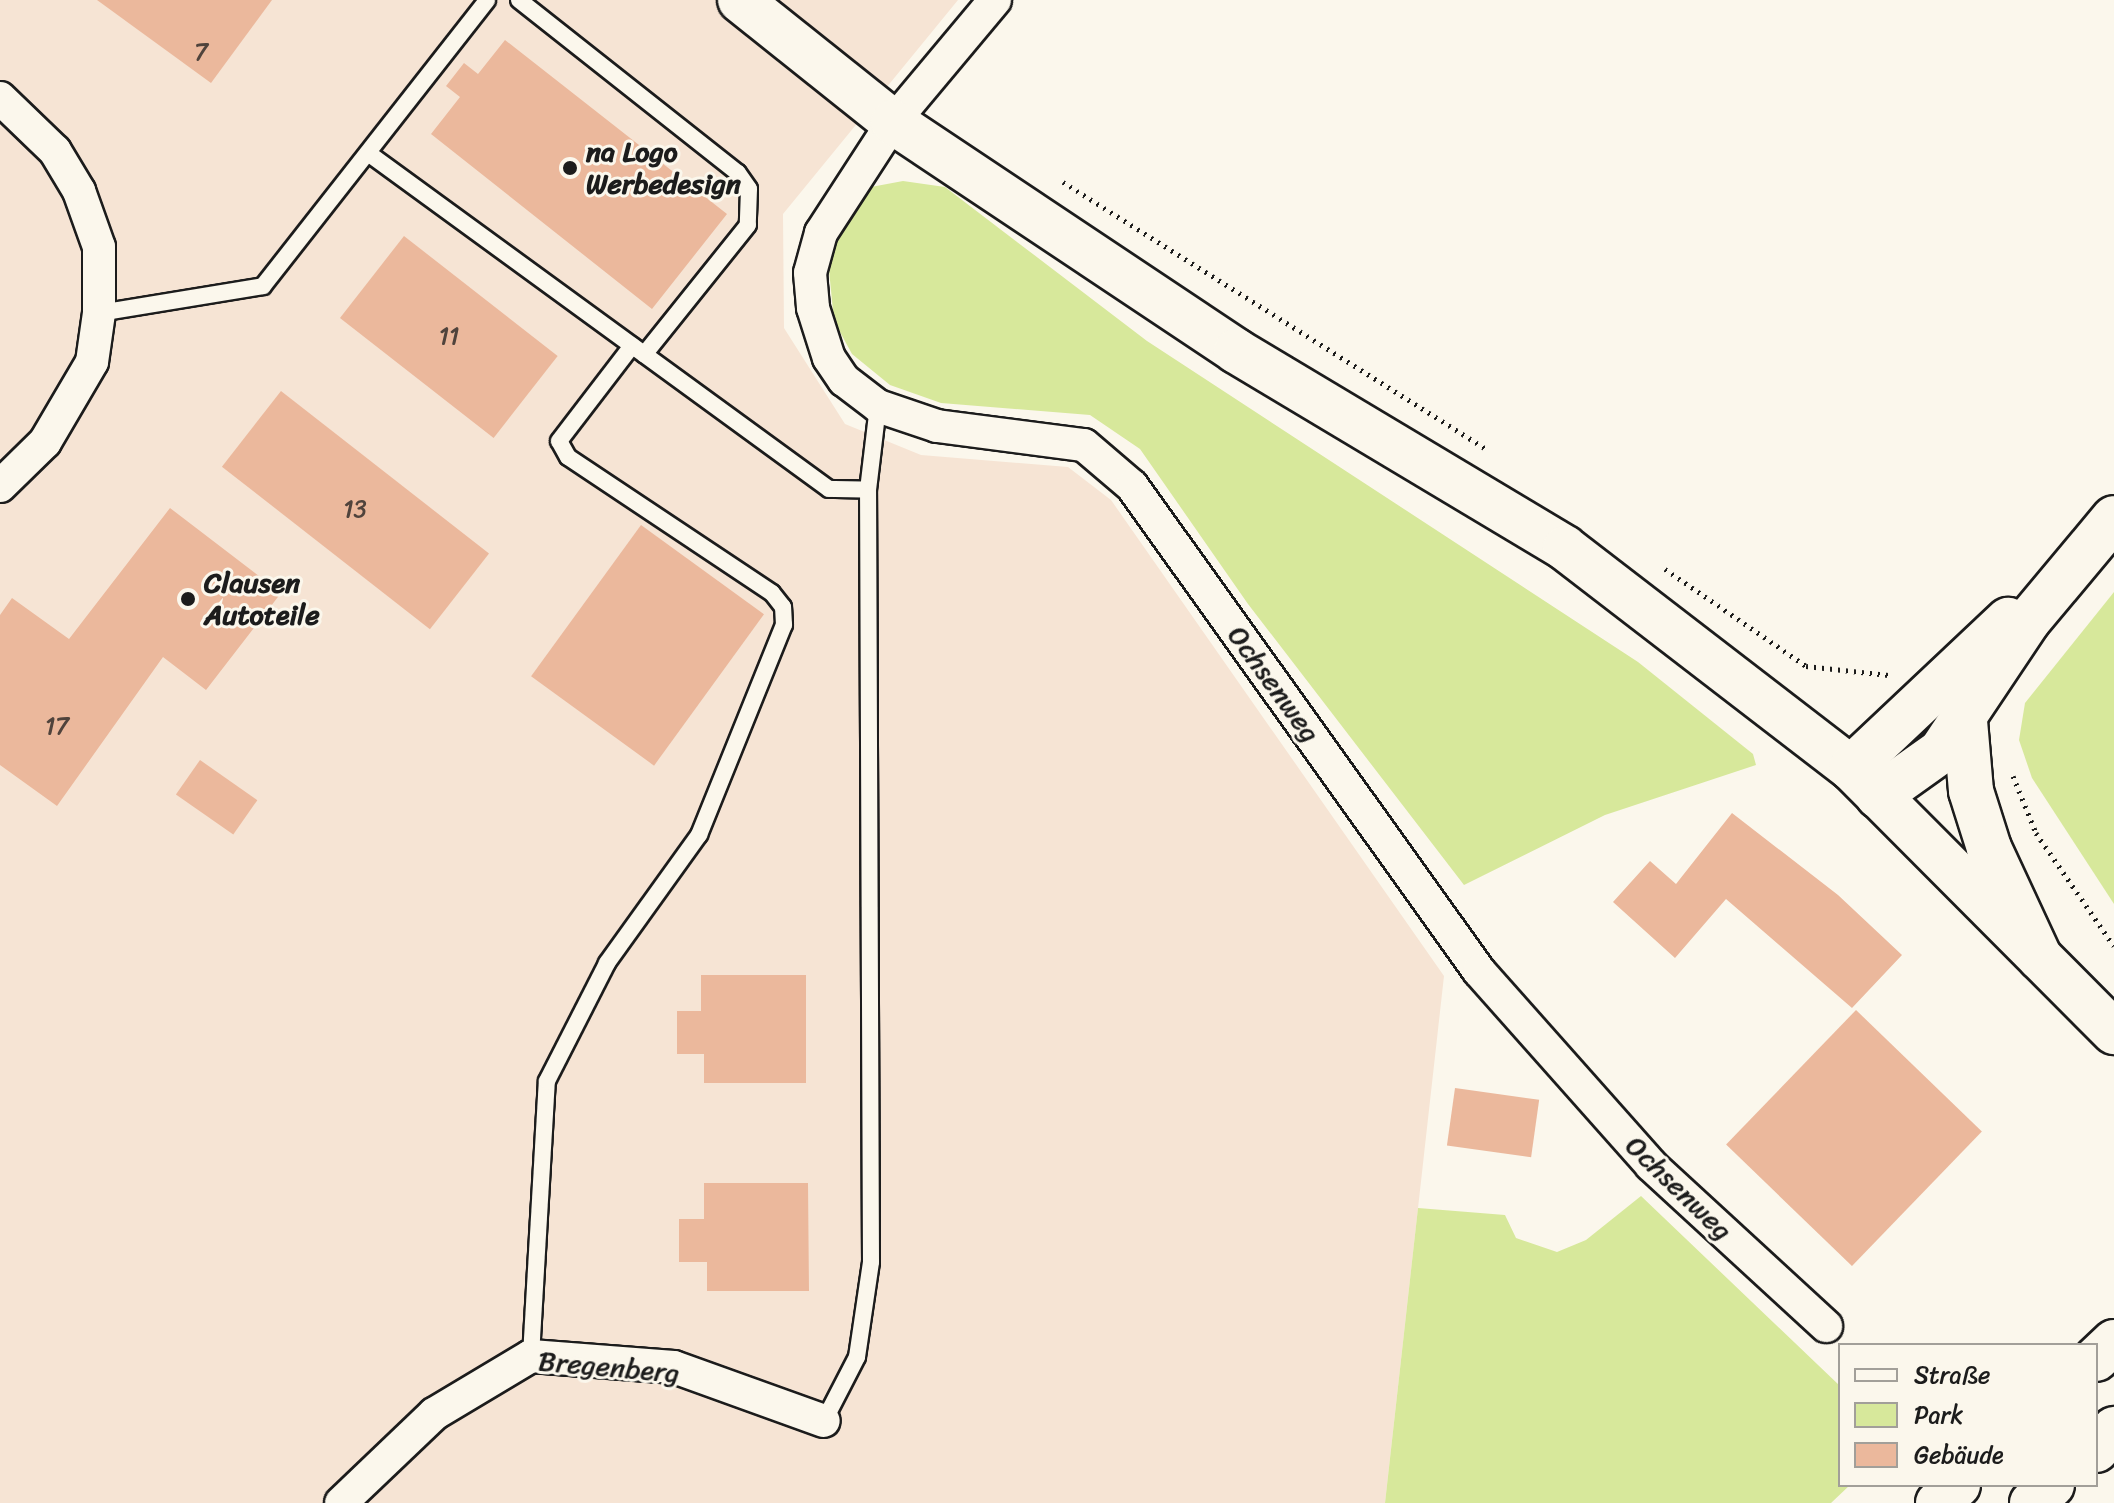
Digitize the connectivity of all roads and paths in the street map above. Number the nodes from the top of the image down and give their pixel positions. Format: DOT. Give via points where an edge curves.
graph roads {
  1 [pos="487,0"];
  2 [pos="519,0"];
  3 [pos="740,0"];
  4 [pos="995,0"];
  5 [pos="0,98"];
  6 [pos="893,122"];
  7 [pos="368,153"];
  8 [pos="99,313"];
  9 [pos="638,351"];
  10 [pos="878,406"];
  11 [pos="0,486"];
  12 [pos="868,490"];
  13 [pos="2114,518"];
  14 [pos="2072,563"];
  15 [pos="1965,721"];
  16 [pos="1864,782"];
  17 [pos="2040,958"];
  18 [pos="2114,1032"];
  19 [pos="1826,1326"];
  20 [pos="2114,1342"];
  21 [pos="531,1356"];
  22 [pos="2098,1357"];
  23 [pos="824,1421"];
  24 [pos="2114,1429"];
  25 [pos="2098,1446"];
  26 [pos="1956,1487"];
  27 [pos="2050,1487"];
  28 [pos="2065,1487"];
  29 [pos="341,1503"];
  30 [pos="1938,1503"];
  31 [pos="2032,1503"];
  32 [pos="2052,1503"];
  1 -- 7 [label="lane"];
  2 -- 9 [label="lane" via="738,173 749,189 748,225"];
  3 -- 6 [label="main road"];
  4 -- 6 [label="street, Ochsenweg"];
  5 -- 8 [label="street" via="55,151 79,191 99,247"];
  6 -- 10 [label="street, Ochsenweg" via="842,192 810,273 818,335 829,358 844,380"];
  6 -- 16 [label="main road" via="1236,351 1565,548"];
  7 -- 8 [label="lane" via="263,286"];
  7 -- 9 [label="lane"];
  8 -- 11 [label="street" via="92,362 45,442"];
  9 -- 12 [label="lane" via="829,489"];
  9 -- 21 [label="lane" via="559,441 568,457 772,593 783,607 784,625 699,835 607,963 547,1081"];
  10 -- 12 [label="lane"];
  10 -- 19 [label="street, Ochsenweg" via="937,426 1084,445 1132,486 1479,971 1651,1165"];
  12 -- 23 [label="lane" via="871,1262 857,1357"];
  13 -- 14 [label="main road"];
  14 -- 15 [label="main road" via="1992,672"];
  14 -- 16 [label="main road"];
  15 -- 16 [label="main road" via="1941,751"];
  15 -- 17 [label="main road" via="1964,754 1980,819"];
  16 -- 17 [label="main road"];
  17 -- 18 [label="main road"];
  20 -- 22 [label="main road"];
  21 -- 23 [label="street, Bregenberg" via="674,1367"];
  21 -- 29 [label="street, Bregenberg" via="434,1414"];
  24 -- 25 [label="main road"];
  26 -- 30 [label="main road"];
  27 -- 31 [label="main road"];
  28 -- 32 [label="main road"];
}
